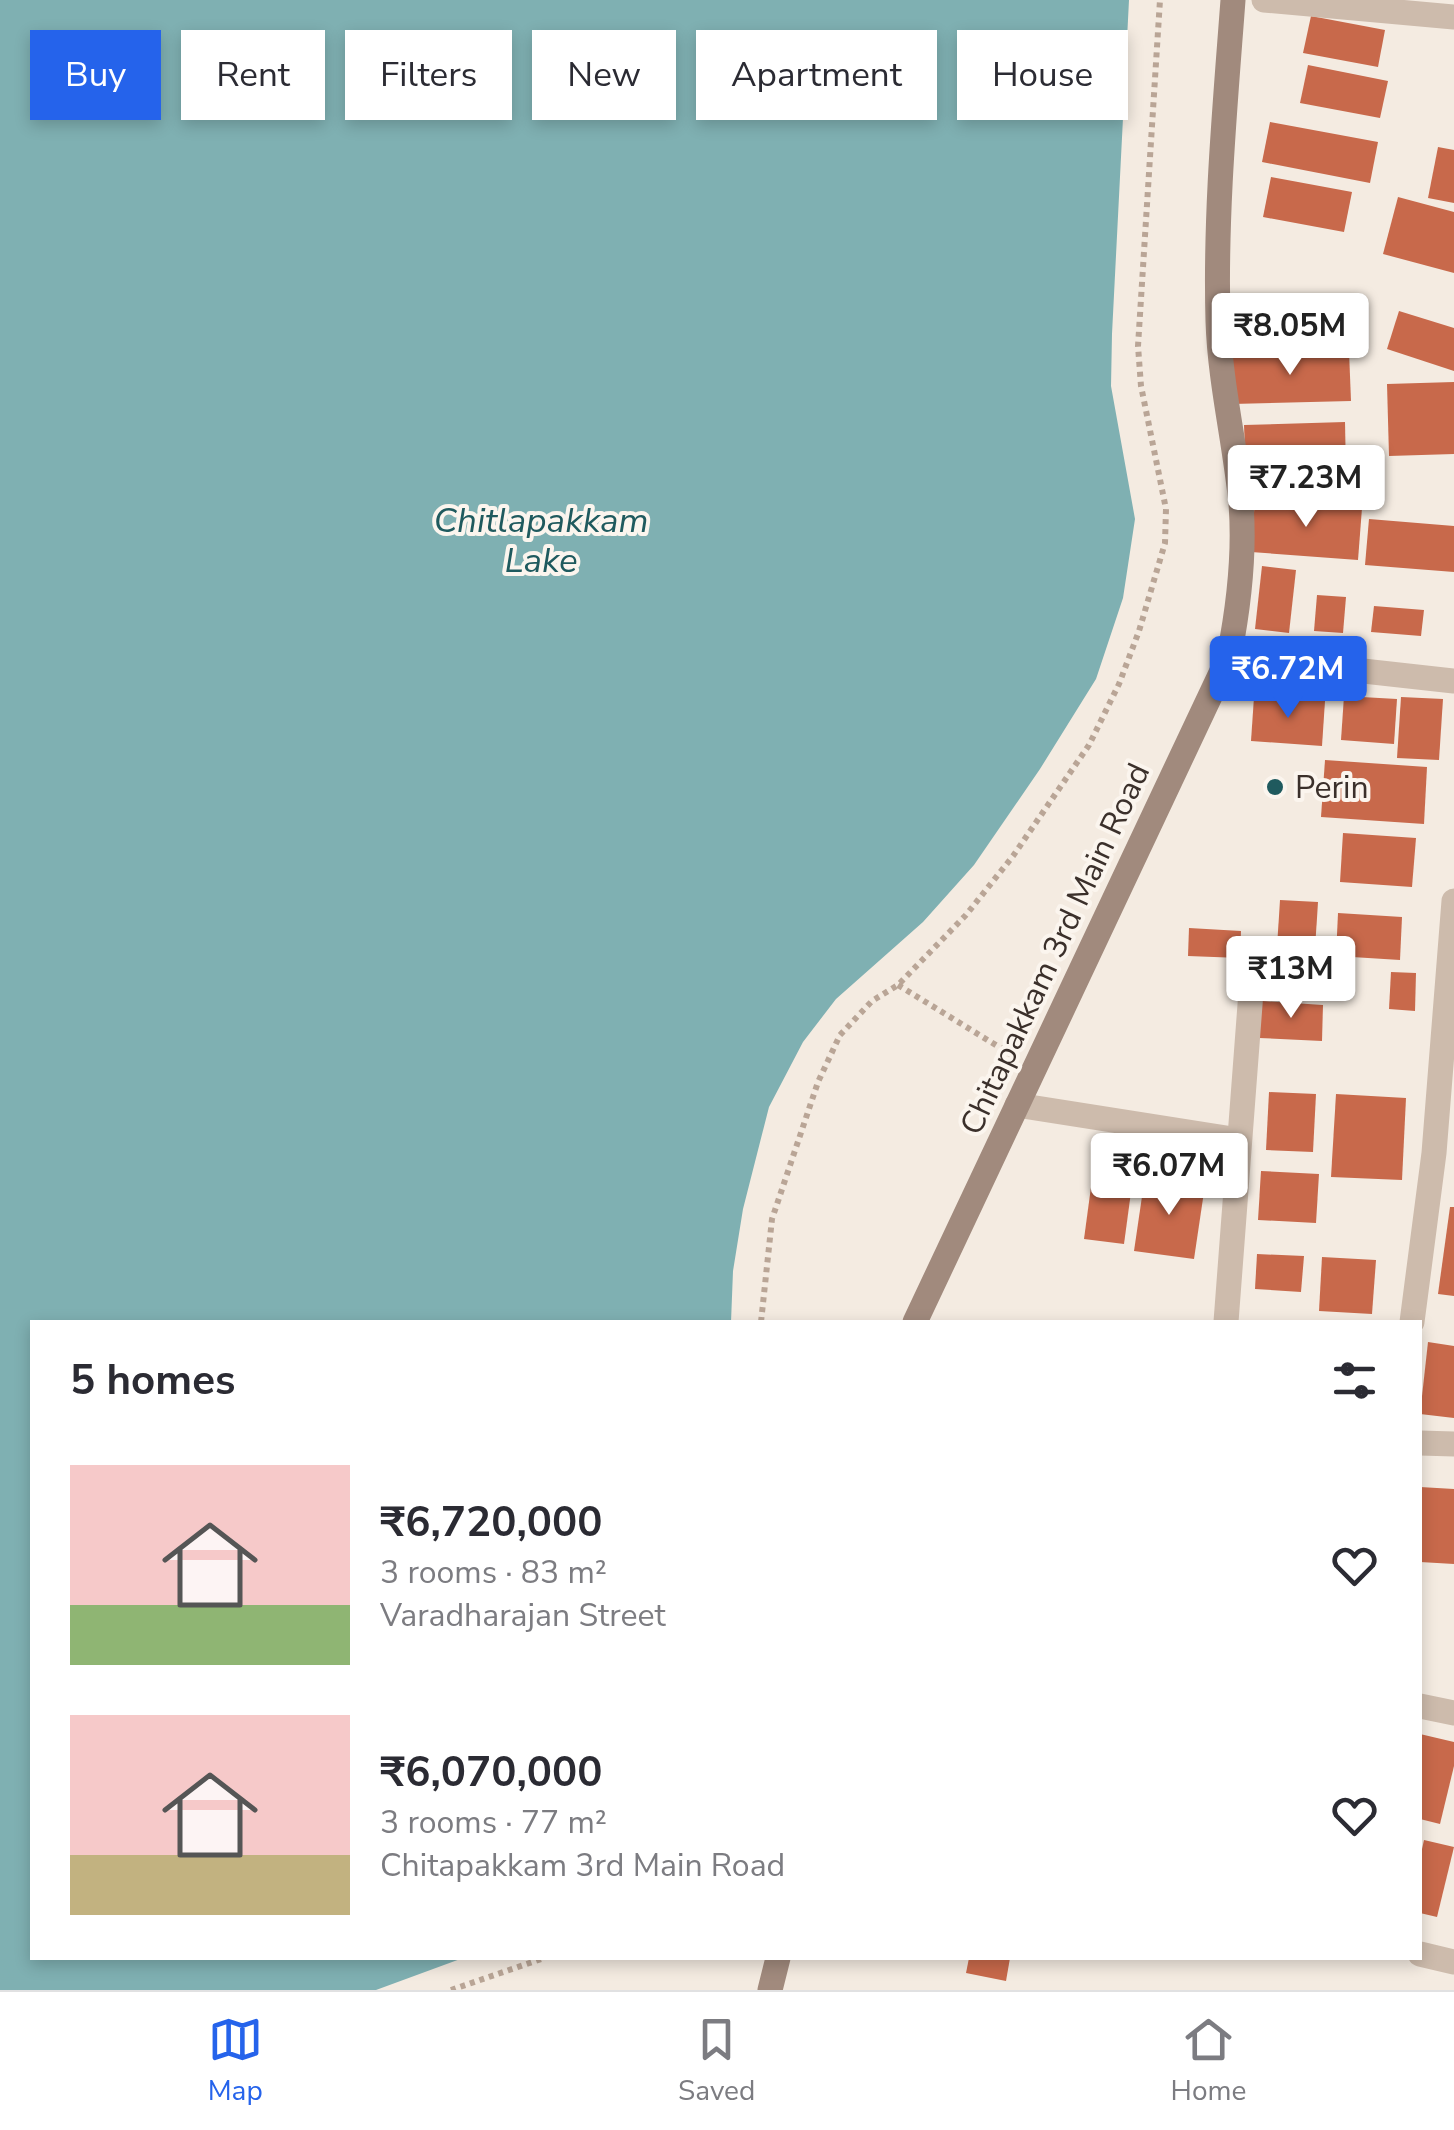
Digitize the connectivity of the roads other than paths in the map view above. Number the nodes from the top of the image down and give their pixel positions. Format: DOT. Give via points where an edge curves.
graph roads {
  1 [pos="1233,0"];
  2 [pos="1264,0"];
  3 [pos="1454,17"];
  4 [pos="1230,656"];
  5 [pos="1454,681"];
  6 [pos="1454,914"];
  7 [pos="1254,952"];
  8 [pos="1017,1106"];
  9 [pos="1239,1140"];
  10 [pos="1444,1154"];
  11 [pos="916,1320"];
  12 [pos="1226,1320"];
  13 [pos="1412,1320"];
  14 [pos="1422,1443"];
  15 [pos="1454,1444"];
  16 [pos="1422,1706"];
  17 [pos="1454,1714"];
  18 [pos="1422,1954"];
  19 [pos="778,1960"];
  20 [pos="1454,1962"];
  21 [pos="770,1990"];
  1 -- 4 [label="street, Chitapakkam 3rd Main Road" via="1217,216 1219,342 1241,504 1241,594"];
  2 -- 3 [label="street"];
  4 -- 5 [label="street"];
  4 -- 8 [label="street, Chitapakkam 3rd Main Road"];
  6 -- 10 [label="street"];
  7 -- 9 [label="street"];
  8 -- 9 [label="street"];
  8 -- 11 [label="street, Chitapakkam 3rd Main Road"];
  9 -- 12 [label="street"];
  10 -- 13 [label="street"];
  14 -- 15 [label="street"];
  16 -- 17 [label="street"];
  18 -- 20 [label="street"];
  19 -- 21 [label="street"];
}
